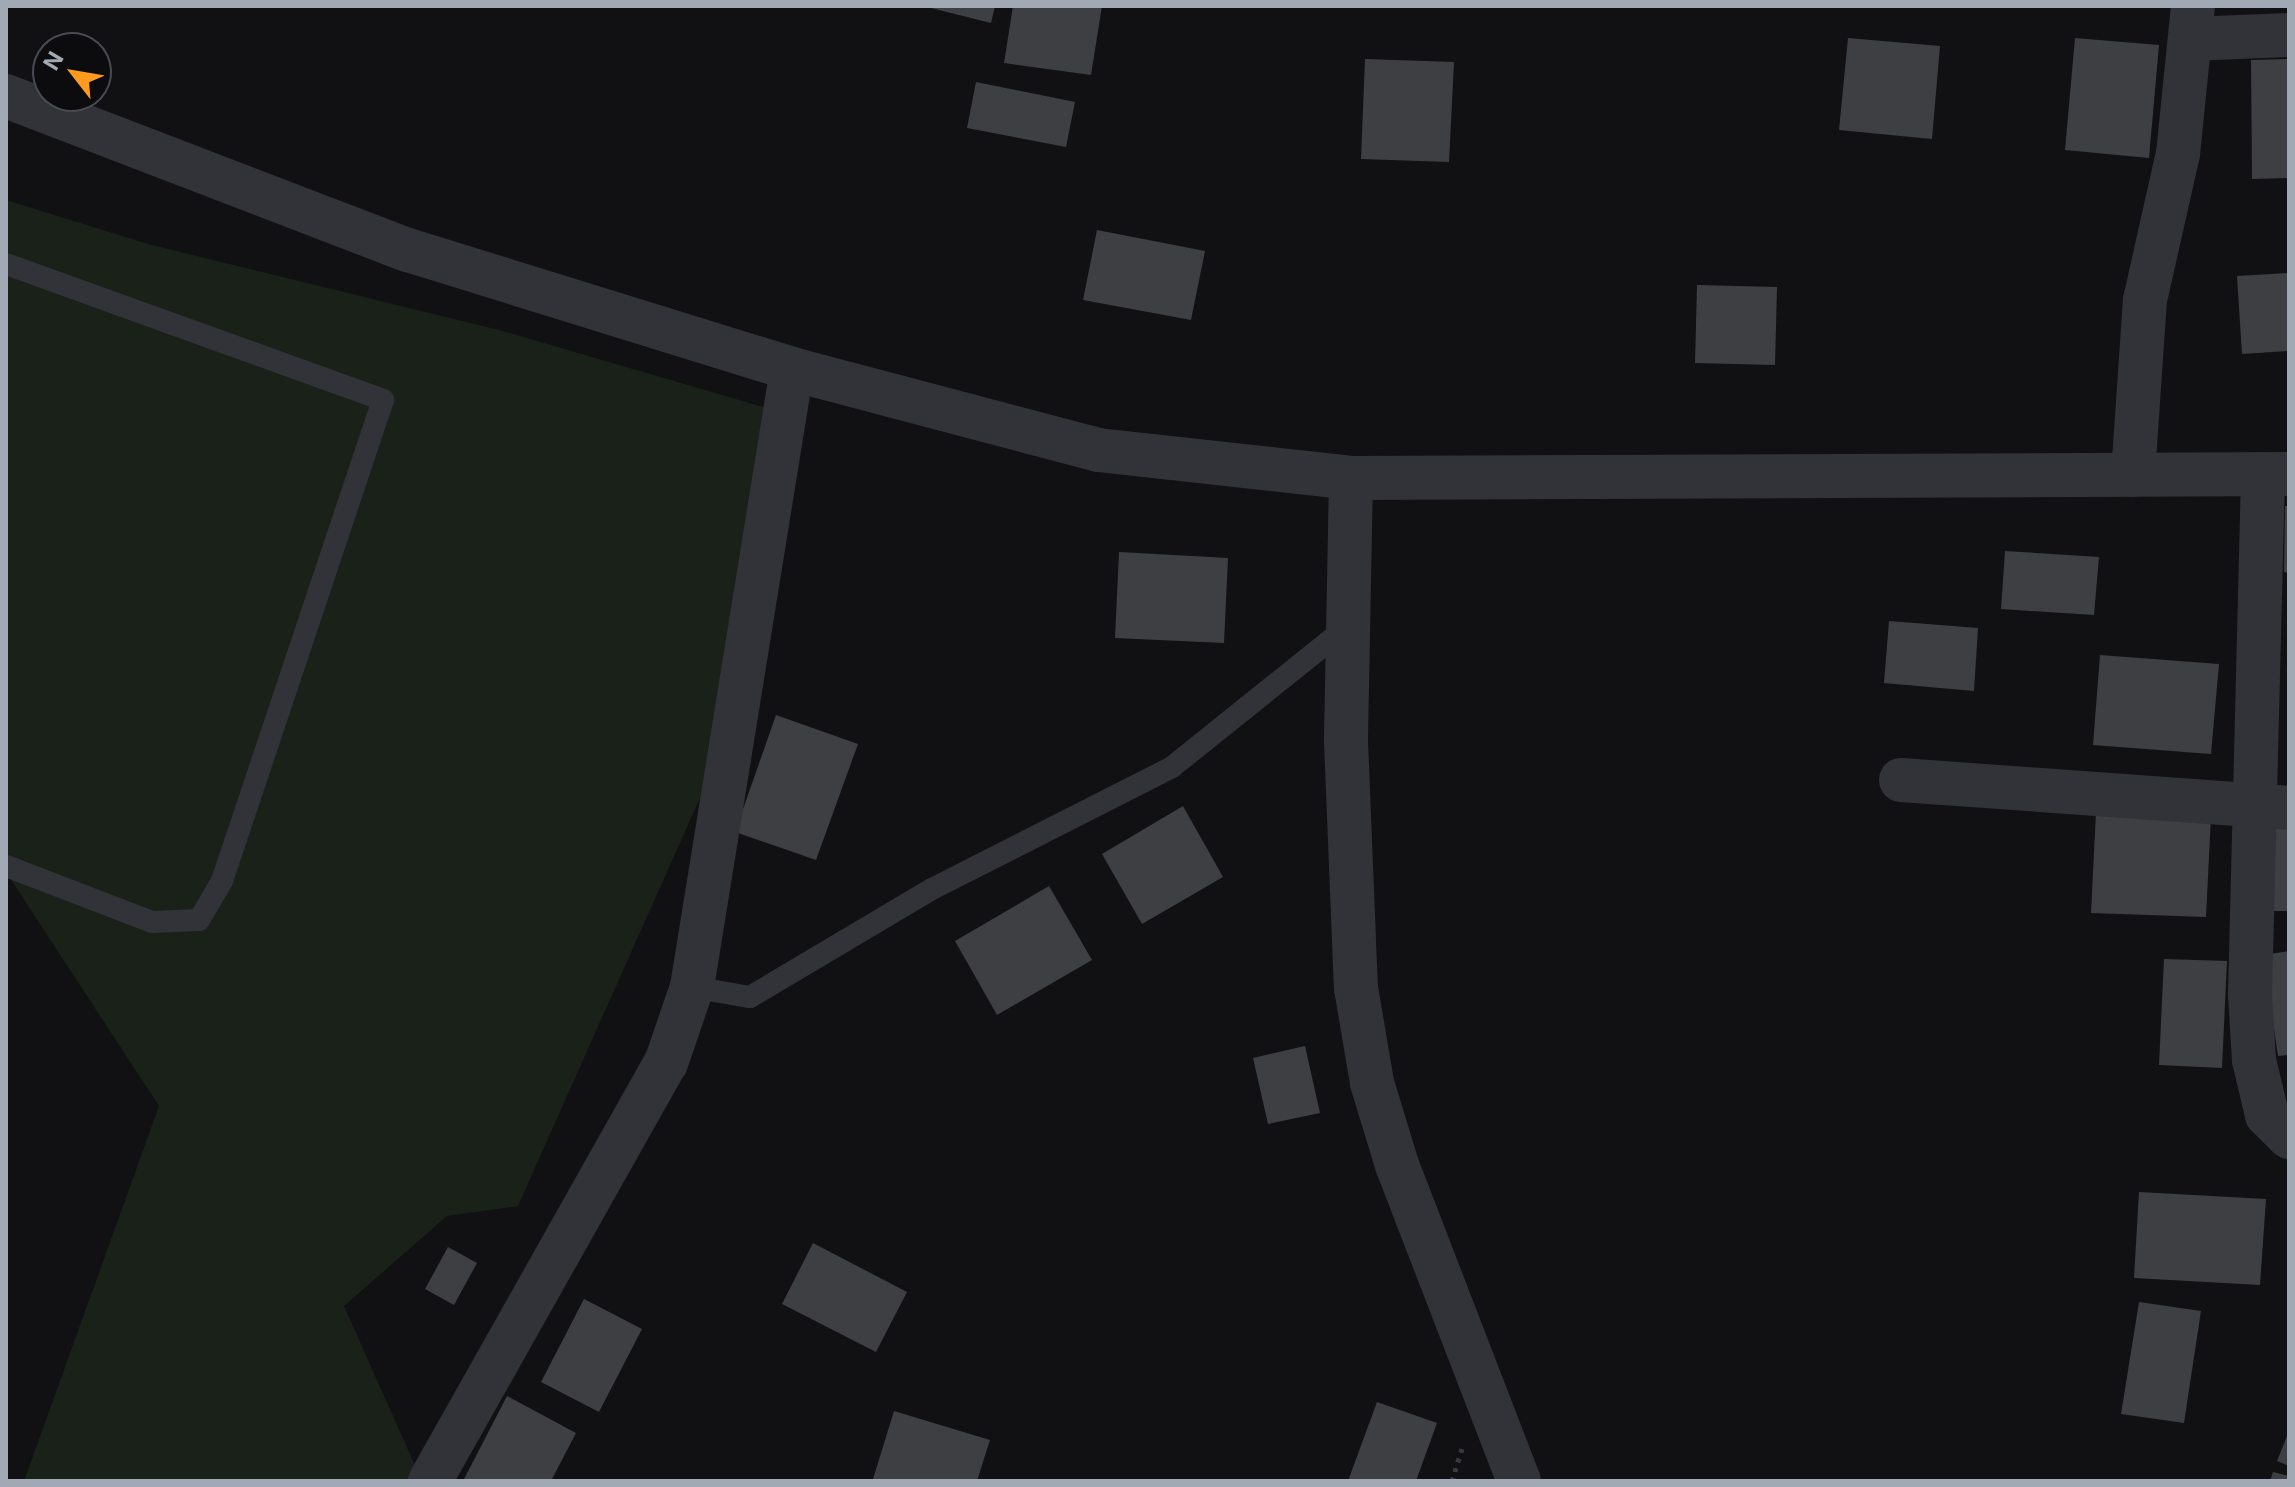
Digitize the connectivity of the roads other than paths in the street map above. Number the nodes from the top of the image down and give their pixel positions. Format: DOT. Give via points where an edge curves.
graph roads {
  1 [pos="2192,23"];
  2 [pos="2289,35"];
  3 [pos="6,96"];
  4 [pos="6,264"];
  5 [pos="792,369"];
  6 [pos="2133,475"];
  7 [pos="2276,475"];
  8 [pos="1351,478"];
  9 [pos="1347,627"];
  10 [pos="1901,780"];
  11 [pos="2271,807"];
  12 [pos="6,866"];
  13 [pos="692,987"];
  14 [pos="2289,1137"];
  15 [pos="430,1481"];
  16 [pos="1519,1481"];
  1 -- 2 [label="street"];
  1 -- 6 [label="street" via="2178,154 2145,300"];
  3 -- 5 [label="street" via="408,250"];
  4 -- 12 [label="lane" via="383,400 222,881 199,920 152,922"];
  5 -- 8 [label="street" via="1098,450"];
  5 -- 13 [label="street"];
  6 -- 7 [label="street"];
  6 -- 8 [label="street"];
  7 -- 11 [label="street"];
  8 -- 9 [label="street"];
  9 -- 13 [label="lane" via="1172,767 932,889 750,997"];
  9 -- 16 [label="street" via="1350,882 1356,988 1372,1083 1397,1165"];
  10 -- 11 [label="street"];
  11 -- 14 [label="street" via="2254,1060 2267,1115"];
  13 -- 15 [label="street" via="666,1063"];
}
